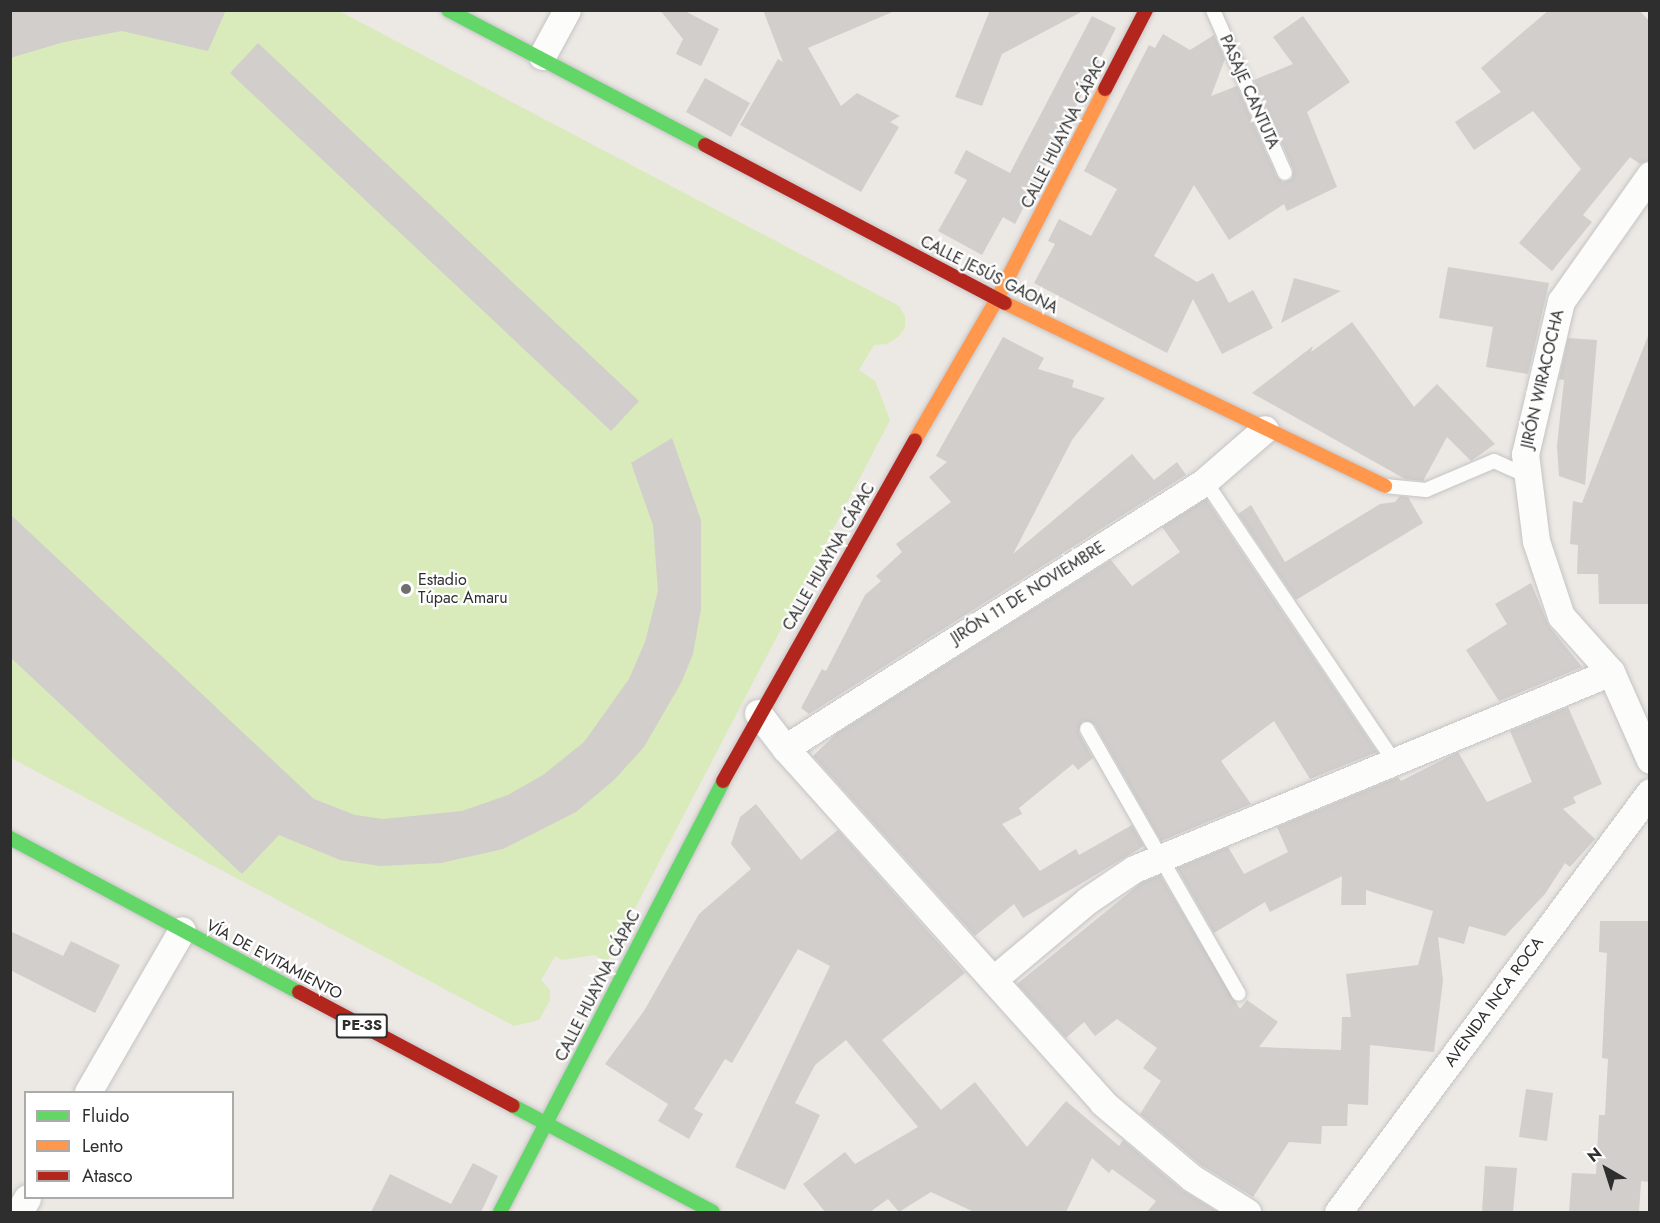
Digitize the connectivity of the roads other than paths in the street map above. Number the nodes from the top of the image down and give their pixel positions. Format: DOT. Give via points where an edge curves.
graph roads {
  1 [pos="448,10"];
  2 [pos="567,10"];
  3 [pos="1146,10"];
  4 [pos="1213,10"];
  5 [pos="542,56"];
  6 [pos="1285,173"];
  7 [pos="1650,175"];
  8 [pos="997,299"];
  9 [pos="1264,429"];
  10 [pos="1528,476"];
  11 [pos="1205,481"];
  12 [pos="1385,486"];
  13 [pos="1611,672"];
  14 [pos="758,712"];
  15 [pos="1087,729"];
  16 [pos="785,748"];
  17 [pos="1650,760"];
  18 [pos="1395,763"];
  19 [pos="1650,792"];
  20 [pos="10,838"];
  21 [pos="1162,858"];
  22 [pos="183,930"];
  23 [pos="995,978"];
  24 [pos="1239,994"];
  25 [pos="89,1091"];
  26 [pos="545,1124"];
  27 [pos="500,1212"];
  28 [pos="714,1212"];
  29 [pos="1248,1212"];
  30 [pos="1338,1212"];
  1 -- 5 [label="main road, CALLE JESÚS GAONA"];
  2 -- 5 [label="street"];
  3 -- 8 [label="main road, CALLE HUAYNA CÁPAC"];
  4 -- 6 [label="lane, PASAJE CANTUTA"];
  5 -- 8 [label="main road, CALLE JESÚS GAONA"];
  7 -- 10 [label="street, JIRÓN WIRACOCHA" via="1561,301 1525,454"];
  8 -- 9 [label="main road, CALLE JESÚS GAONA"];
  8 -- 14 [label="main road, CALLE HUAYNA CÁPAC"];
  9 -- 11 [label="street, JIRÓN 11 DE NOVIEMBRE"];
  9 -- 12 [label="main road, CALLE JESÚS GAONA"];
  10 -- 12 [label="lane, CALLE JESÚS GAONA" via="1494,460 1426,490"];
  10 -- 13 [label="street, JIRÓN WIRACOCHA" via="1536,541 1561,616"];
  11 -- 16 [label="street, JIRÓN 11 DE NOVIEMBRE"];
  11 -- 18 [label="lane"];
  13 -- 17 [label="street, JIRÓN WIRACOCHA"];
  13 -- 18 [label="street"];
  14 -- 16 [label="street"];
  14 -- 26 [label="main road, CALLE HUAYNA CÁPAC"];
  15 -- 21 [label="lane"];
  16 -- 23 [label="street"];
  18 -- 21 [label="street"];
  19 -- 30 [label="street, AVENIDA INCA ROCA"];
  20 -- 22 [label="main road, VÍA DE EVITAMIENTO / PE-3S"];
  21 -- 23 [label="street" via="1134,869 1088,900"];
  21 -- 24 [label="lane"];
  22 -- 25 [label="street"];
  22 -- 26 [label="main road, VÍA DE EVITAMIENTO / PE-3S"];
  23 -- 29 [label="street" via="1103,1103 1192,1178"];
  26 -- 27 [label="main road, CALLE HUAYNA CÁPAC"];
  26 -- 28 [label="main road, VÍA DE EVITAMIENTO / PE-3S"];
}
